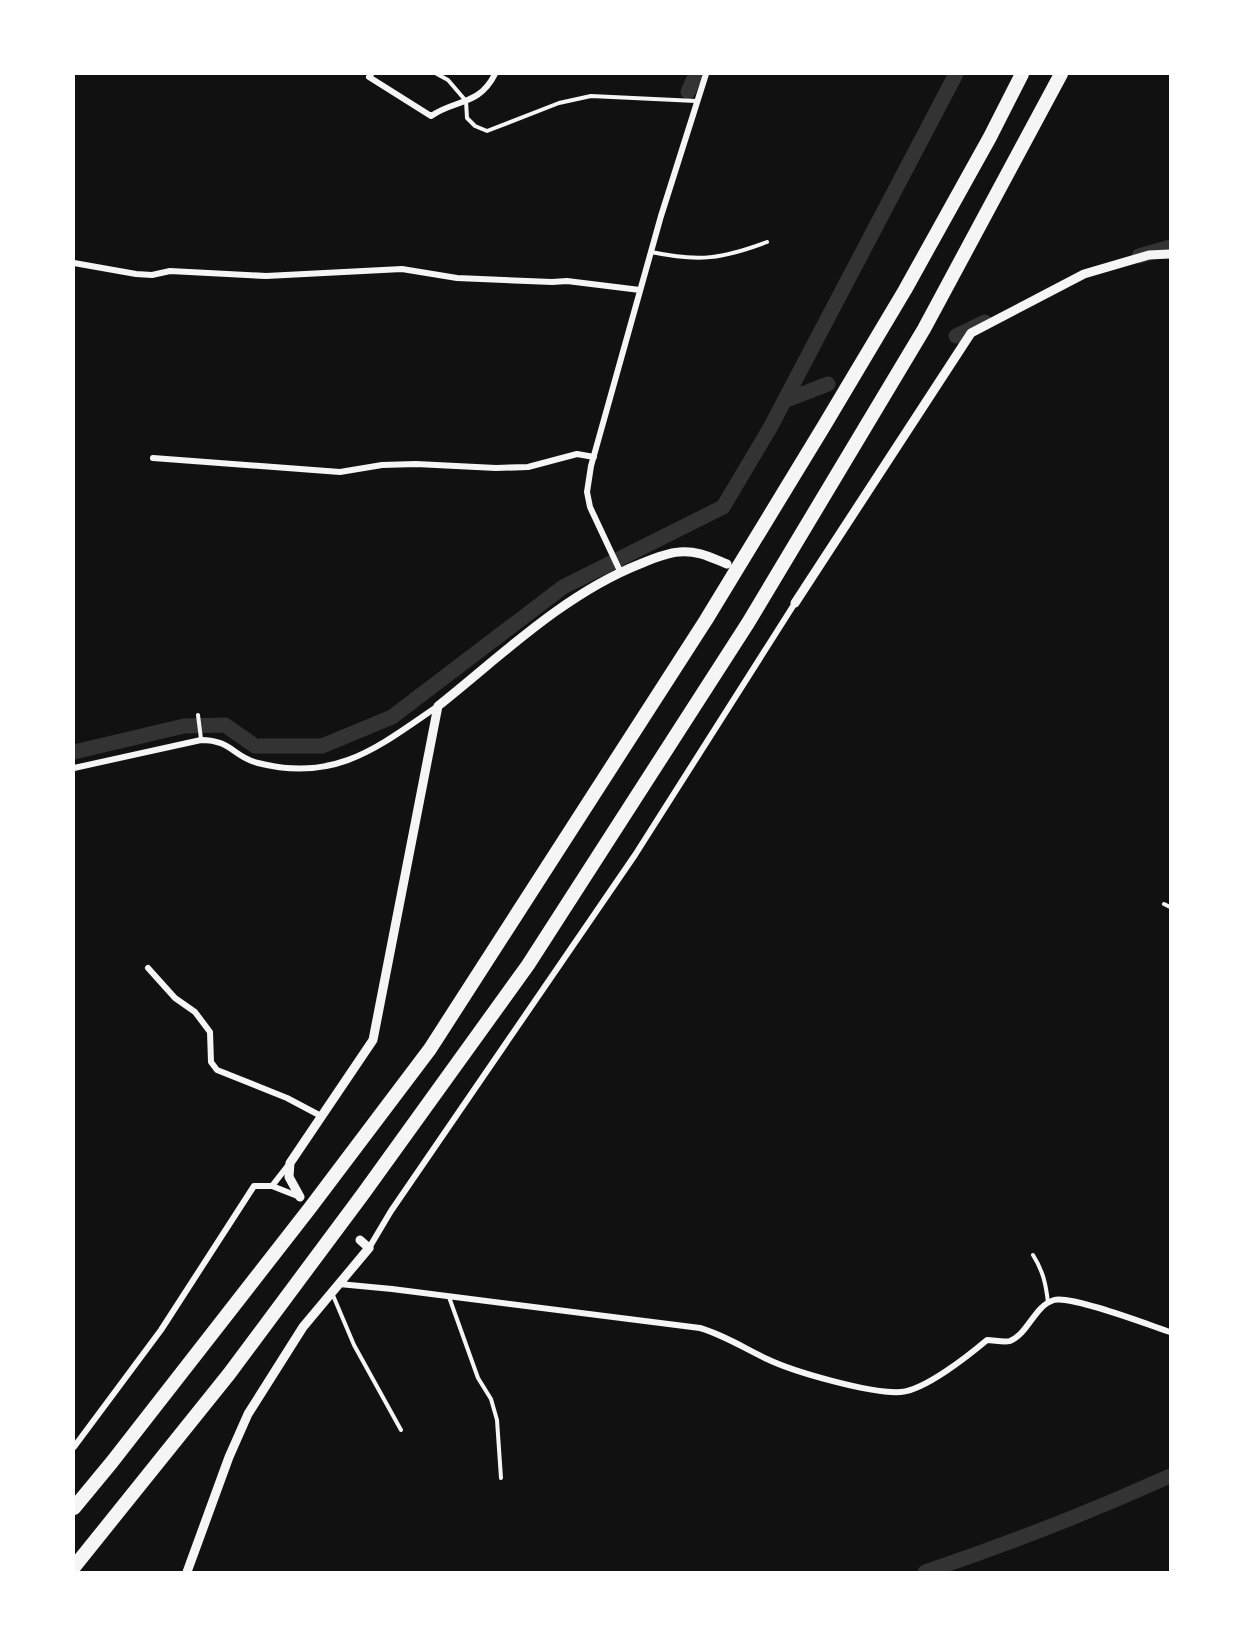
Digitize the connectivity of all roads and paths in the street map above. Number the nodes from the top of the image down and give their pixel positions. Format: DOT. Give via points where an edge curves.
graph roads {
  1 [pos="371,74"];
  2 [pos="437,74"];
  3 [pos="495,74"];
  4 [pos="706,74"];
  5 [pos="1022,74"];
  6 [pos="1060,74"];
  7 [pos="466,102"];
  8 [pos="696,102"];
  9 [pos="767,242"];
  10 [pos="651,251"];
  11 [pos="1170,254"];
  12 [pos="74,263"];
  13 [pos="640,290"];
  14 [pos="594,457"];
  15 [pos="153,459"];
  16 [pos="727,564"];
  17 [pos="619,569"];
  18 [pos="795,603"];
  19 [pos="438,706"];
  20 [pos="198,715"];
  21 [pos="200,737"];
  22 [pos="74,768"];
  23 [pos="1164,904"];
  24 [pos="1170,907"];
  25 [pos="148,968"];
  26 [pos="321,1116"];
  27 [pos="290,1163"];
  28 [pos="272,1186"];
  29 [pos="300,1197"];
  30 [pos="360,1240"];
  31 [pos="369,1248"];
  32 [pos="1033,1255"];
  33 [pos="335,1288"];
  34 [pos="448,1296"];
  35 [pos="1048,1303"];
  36 [pos="1170,1332"];
  37 [pos="400,1430"];
  38 [pos="74,1447"];
  39 [pos="501,1478"];
  40 [pos="74,1508"];
  41 [pos="74,1566"];
  42 [pos="187,1572"];
  1 -- 7 [label="street" via="369,77 431,116 444,107"];
  2 -- 7 [label="lane" via="448,80"];
  3 -- 7 [label="street" via="484,91"];
  4 -- 8 [label="street"];
  5 -- 40 [label="highway" via="905,290 824,426 706,620 430,1049 288,1237"];
  6 -- 41 [label="highway" via="906,360 748,623 528,965 229,1374"];
  7 -- 8 [label="lane" via="467,118 487,131 559,103 591,96"];
  8 -- 10 [label="street"];
  9 -- 10 [label="lane" via="716,258 675,257"];
  10 -- 13 [label="street"];
  11 -- 18 [label="street" via="1149,255 1084,274 971,333"];
  12 -- 13 [label="street" via="136,274 170,271 266,276 402,269 457,278 567,281"];
  13 -- 14 [label="street"];
  14 -- 15 [label="street" via="577,454 528,467 416,464 340,472"];
  14 -- 17 [label="street" via="587,492 590,507"];
  16 -- 17 [label="street" via="701,553 679,552"];
  17 -- 19 [label="street" via="588,588"];
  18 -- 31 [label="street" via="635,855"];
  19 -- 21 [label="street" via="375,750 340,765 272,767 248,761 230,747"];
  19 -- 26 [label="street" via="373,1040"];
  20 -- 21 [label="lane"];
  21 -- 22 [label="street"];
  23 -- 24 [label="lane"];
  25 -- 26 [label="street" via="175,998 195,1012 210,1032 211,1062 218,1070"];
  26 -- 27 [label="street"];
  27 -- 28 [label="street"];
  27 -- 29 [label="street" via="289,1177"];
  28 -- 29 [label="street"];
  28 -- 38 [label="street" via="254,1186 161,1330"];
  30 -- 31 [label="street"];
  31 -- 33 [label="street"];
  32 -- 35 [label="lane" via="1046,1282"];
  33 -- 34 [label="street"];
  33 -- 37 [label="lane" via="354,1345"];
  33 -- 42 [label="street" via="303,1327 248,1414"];
  34 -- 35 [label="street" via="700,1328 820,1378 901,1392 958,1365 987,1340 1008,1342"];
  34 -- 39 [label="lane" via="478,1378 491,1399 497,1420"];
  35 -- 36 [label="street" via="1056,1299 1075,1302"];
}
